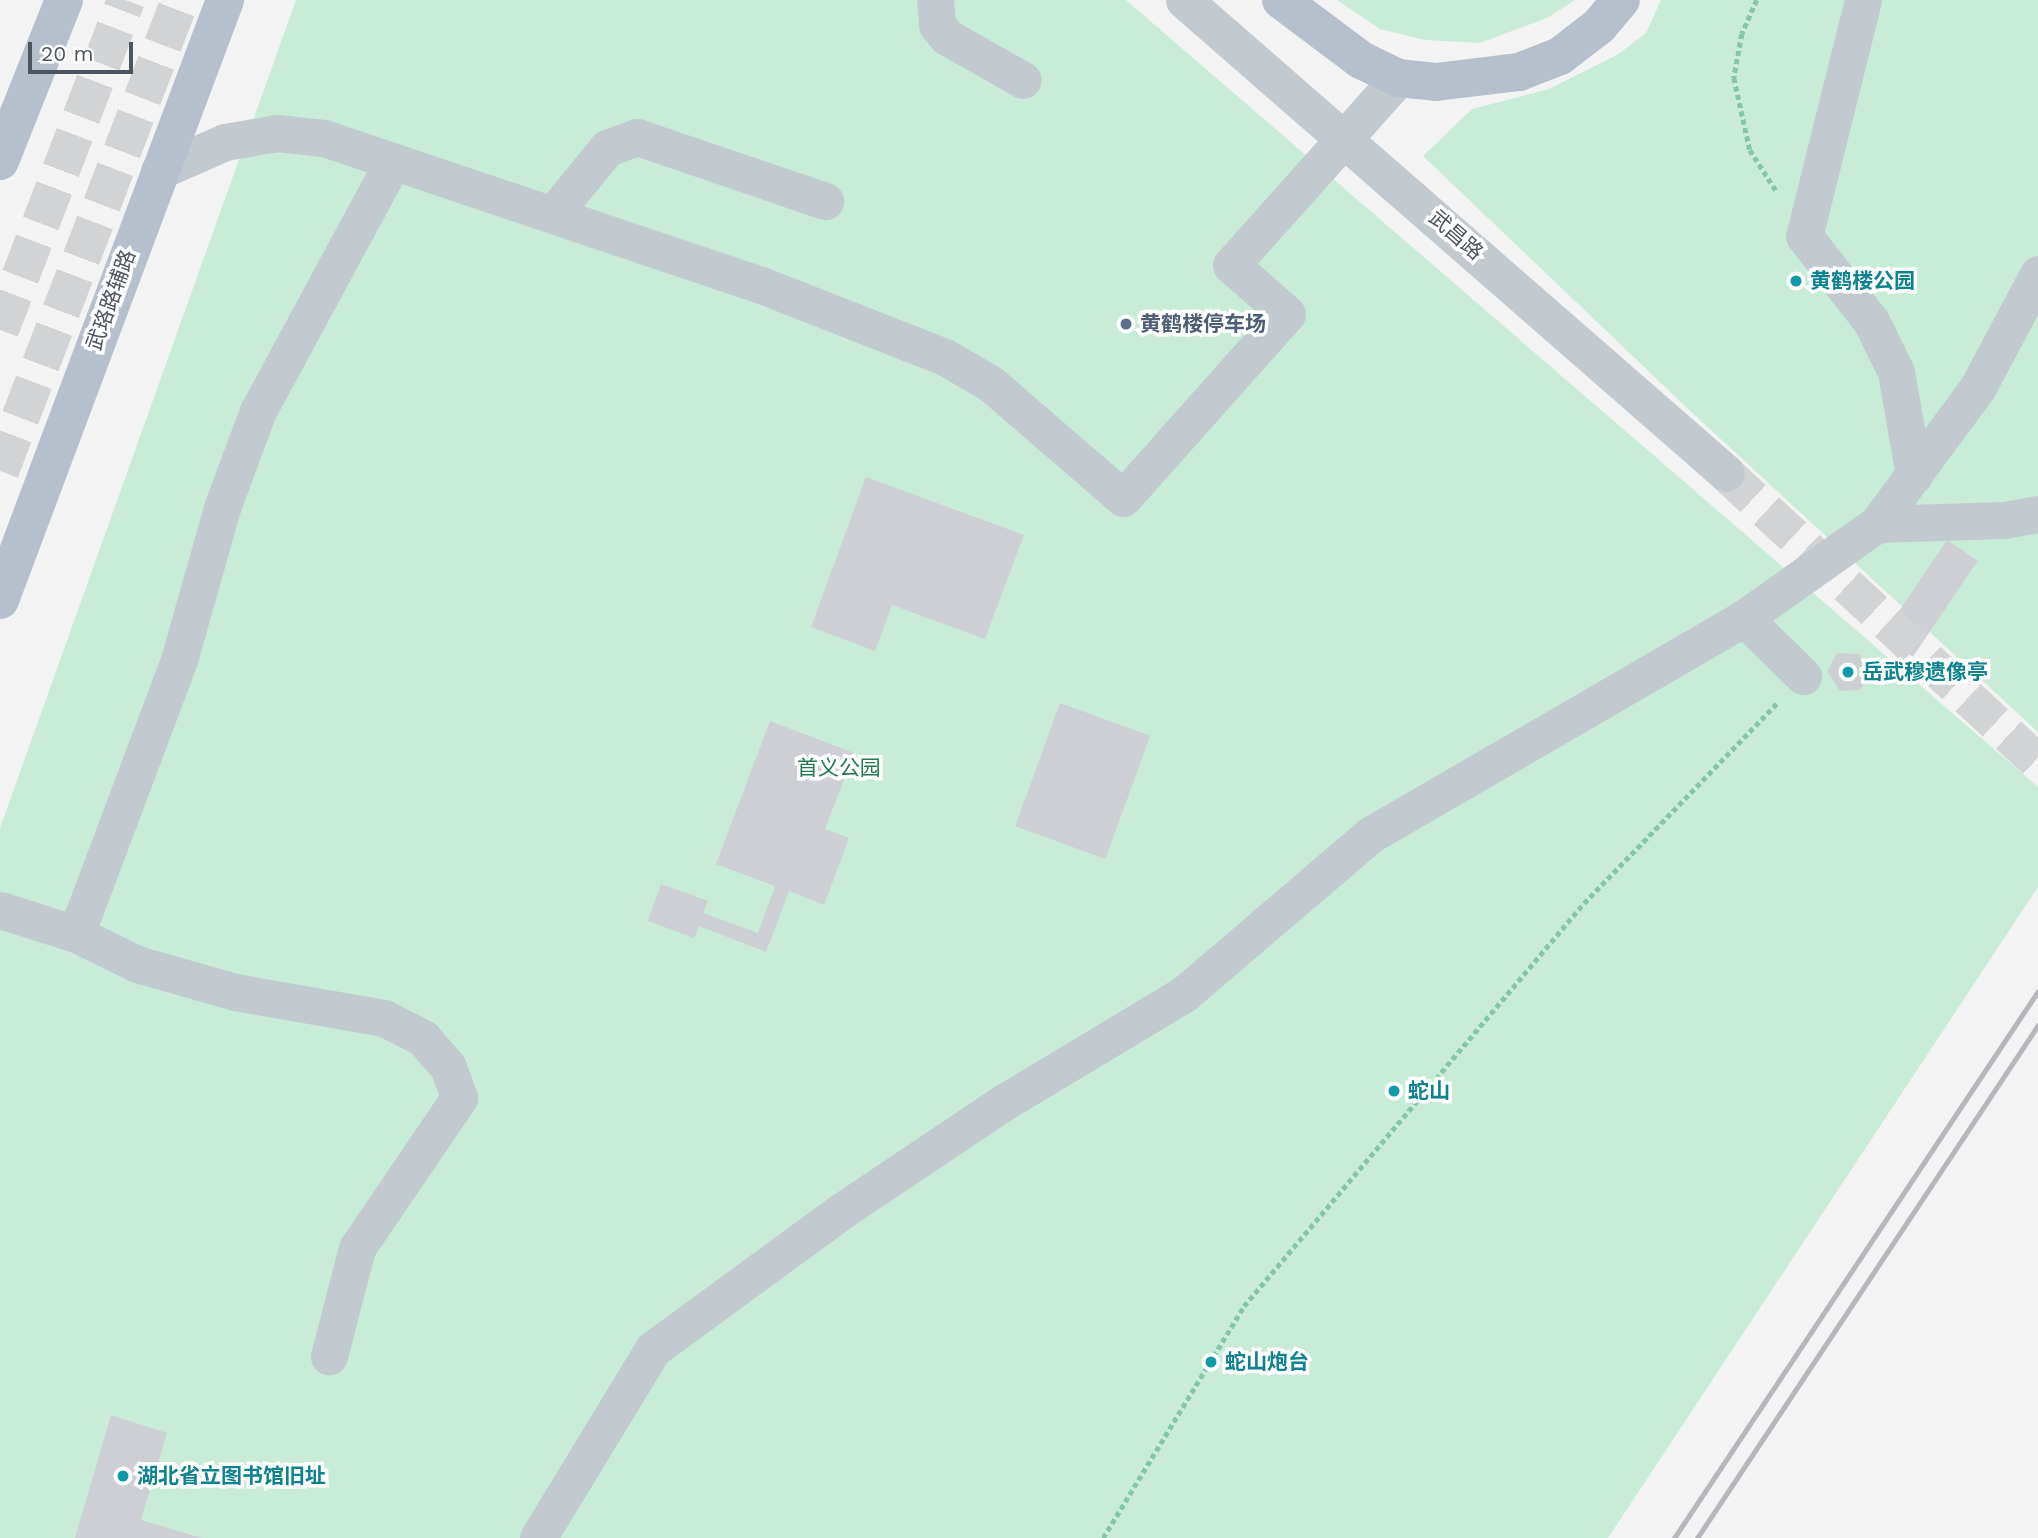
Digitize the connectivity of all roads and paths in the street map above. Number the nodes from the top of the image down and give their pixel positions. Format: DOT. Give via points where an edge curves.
graph roads {
  1 [pos="64,0"];
  2 [pos="225,0"];
  3 [pos="935,0"];
  4 [pos="1184,0"];
  5 [pos="1281,0"];
  6 [pos="1621,0"];
  7 [pos="1757,0"];
  8 [pos="1863,0"];
  9 [pos="1398,78"];
  10 [pos="1023,80"];
  11 [pos="1345,138"];
  12 [pos="0,161"];
  13 [pos="393,161"];
  14 [pos="159,171"];
  15 [pos="825,201"];
  16 [pos="553,214"];
  17 [pos="1804,236"];
  18 [pos="2038,274"];
  19 [pos="1726,473"];
  20 [pos="1914,475"];
  21 [pos="2038,514"];
  22 [pos="1877,524"];
  23 [pos="0,600"];
  24 [pos="1744,618"];
  25 [pos="1803,676"];
  26 [pos="0,910"];
  27 [pos="76,934"];
  28 [pos="329,1356"];
  29 [pos="538,1538"];
  30 [pos="1104,1538"];
  1 -- 12 [label="main road"];
  2 -- 14 [label="main road, 武珞路辅路"];
  3 -- 10 [label="street" via="937,25 947,37"];
  4 -- 11 [label="street, 武昌路"];
  5 -- 9 [label="main road" via="1350,53"];
  6 -- 9 [label="main road" via="1599,26 1560,56 1519,72 1436,82"];
  7 -- 17 [label="path" via="1742,34 1734,78 1740,110 1750,150"];
  8 -- 17 [label="street"];
  9 -- 11 [label="street"];
  11 -- 16 [label="street" via="1231,265 1287,314 1123,498 991,384 945,356 761,285"];
  11 -- 19 [label="street, 武昌路"];
  13 -- 14 [label="street" via="324,138 277,133 225,142"];
  13 -- 16 [label="street"];
  13 -- 27 [label="street" via="258,411 223,505 178,660"];
  14 -- 23 [label="main road, 武珞路辅路"];
  15 -- 16 [label="street" via="638,136 607,148"];
  17 -- 20 [label="street" via="1871,321 1896,372"];
  18 -- 20 [label="street" via="1978,387"];
  20 -- 22 [label="street"];
  21 -- 22 [label="street" via="2004,520"];
  22 -- 24 [label="street"];
  24 -- 25 [label="street"];
  24 -- 29 [label="street" via="1370,835 1184,994 995,1108 840,1212 653,1349"];
  25 -- 30 [label="path" via="1584,903 1244,1306"];
  26 -- 27 [label="street"];
  27 -- 28 [label="street" via="137,964 235,992 384,1018 423,1038 448,1067 459,1098 357,1248"];
}
